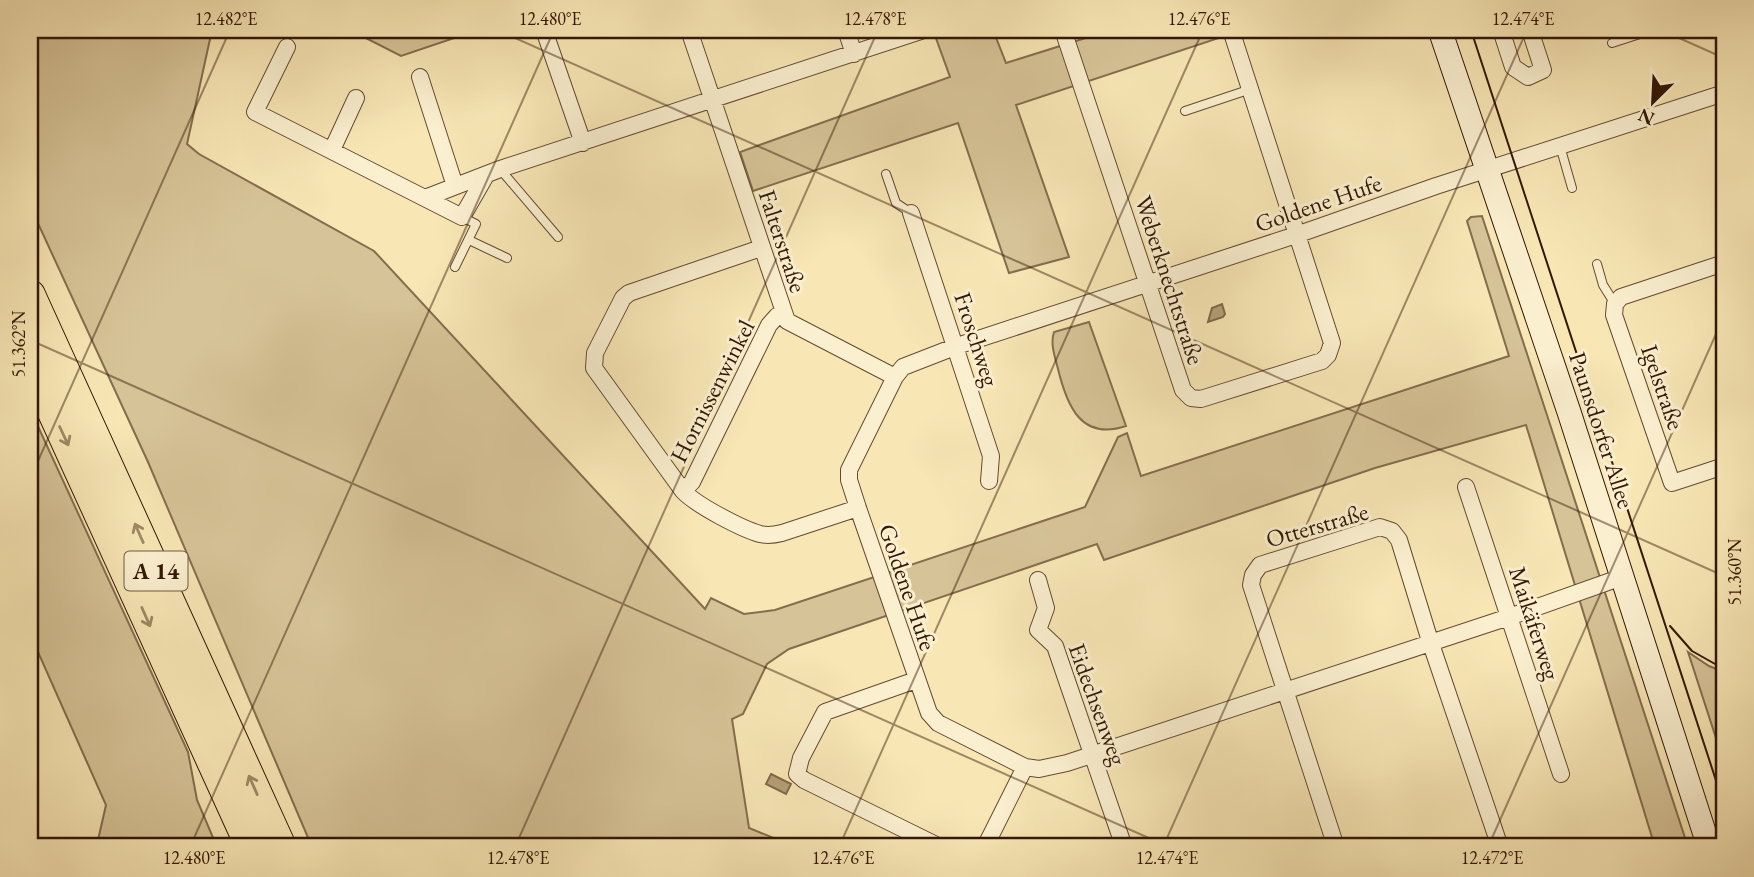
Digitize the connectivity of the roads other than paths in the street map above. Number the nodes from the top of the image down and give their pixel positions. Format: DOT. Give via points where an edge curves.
graph roads {
  1 [pos="544,30"];
  2 [pos="689,30"];
  3 [pos="846,30"];
  4 [pos="924,30"];
  5 [pos="1063,30"];
  6 [pos="1231,30"];
  7 [pos="1440,30"];
  8 [pos="1502,30"];
  9 [pos="1530,30"];
  10 [pos="1652,30"];
  11 [pos="1612,43"];
  12 [pos="287,47"];
  13 [pos="854,54"];
  14 [pos="420,77"];
  15 [pos="1251,89"];
  16 [pos="1724,93"];
  17 [pos="356,98"];
  18 [pos="713,100"];
  19 [pos="1185,111"];
  20 [pos="583,143"];
  21 [pos="1560,146"];
  22 [pos="332,150"];
  23 [pos="500,169"];
  24 [pos="1488,170"];
  25 [pos="886,174"];
  26 [pos="485,177"];
  27 [pos="455,186"];
  28 [pos="1573,188"];
  29 [pos="425,198"];
  30 [pos="911,213"];
  31 [pos="462,217"];
  32 [pos="1298,234"];
  33 [pos="558,237"];
  34 [pos="469,240"];
  35 [pos="761,248"];
  36 [pos="507,258"];
  37 [pos="1724,263"];
  38 [pos="1597,264"];
  39 [pos="455,267"];
  40 [pos="1148,284"];
  41 [pos="30,295"];
  42 [pos="1615,304"];
  43 [pos="783,313"];
  44 [pos="957,346"];
  45 [pos="30,362"];
  46 [pos="895,377"];
  47 [pos="1724,466"];
  48 [pos="989,481"];
  49 [pos="1466,487"];
  50 [pos="683,491"];
  51 [pos="858,508"];
  52 [pos="1622,577"];
  53 [pos="1038,580"];
  54 [pos="1509,617"];
  55 [pos="1430,642"];
  56 [pos="916,680"];
  57 [pos="1285,690"];
  58 [pos="1093,754"];
  59 [pos="1025,767"];
  60 [pos="1561,774"];
  61 [pos="251,847"];
  62 [pos="281,847"];
  63 [pos="940,847"];
  64 [pos="985,847"];
  65 [pos="1124,847"];
  66 [pos="1336,847"];
  67 [pos="1500,847"];
  68 [pos="1709,847"];
  1 -- 20 [label="street"];
  2 -- 18 [label="street, Falterstraße"];
  3 -- 13 [label="street"];
  4 -- 13 [label="street"];
  5 -- 40 [label="street, Weberknechtstraße"];
  6 -- 15 [label="street, Weberknechtstraße"];
  7 -- 24 [label="main road, Paunsdorfer Allee"];
  8 -- 9 [label="street" via="1513,67 1528,77 1544,70"];
  10 -- 11 [label="lane"];
  12 -- 22 [label="street" via="255,112"];
  13 -- 18 [label="street"];
  14 -- 27 [label="street"];
  15 -- 19 [label="lane"];
  15 -- 32 [label="street, Weberknechtstraße"];
  16 -- 21 [label="street, Goldene Hufe"];
  17 -- 22 [label="street"];
  18 -- 20 [label="street"];
  18 -- 35 [label="street, Falterstraße"];
  20 -- 23 [label="street"];
  21 -- 24 [label="street, Goldene Hufe"];
  21 -- 28 [label="lane"];
  22 -- 29 [label="street"];
  23 -- 26 [label="street"];
  23 -- 33 [label="lane"];
  24 -- 32 [label="street, Goldene Hufe"];
  24 -- 52 [label="main road, Paunsdorfer Allee"];
  25 -- 30 [label="lane" via="896,203"];
  26 -- 27 [label="street"];
  26 -- 31 [label="street"];
  27 -- 29 [label="street"];
  29 -- 31 [label="street"];
  30 -- 44 [label="street, Froschweg"];
  31 -- 34 [label="lane" via="476,224"];
  32 -- 40 [label="street, Goldene Hufe"];
  32 -- 40 [label="street, Weberknechtstraße" via="1332,343 1322,361 1201,399 1191,398 1183,390"];
  34 -- 36 [label="lane"];
  34 -- 39 [label="lane"];
  35 -- 43 [label="street, Falterstraße"];
  35 -- 50 [label="street, Hornissenwinkel" via="629,293 618,304 595,353 594,368"];
  37 -- 42 [label="street" via="1621,297"];
  38 -- 42 [label="lane"];
  40 -- 44 [label="street, Goldene Hufe"];
  62 -- 41 [label="highway, A 14, one-way"];
  42 -- 47 [label="street, Igelstraße" via="1614,315 1672,483"];
  43 -- 46 [label="street, Falterstraße" via="787,321"];
  43 -- 50 [label="street, Hornissenwinkel" via="769,325 692,482"];
  44 -- 46 [label="street, Goldene Hufe" via="902,367"];
  44 -- 48 [label="street, Froschweg" via="991,456"];
  45 -- 61 [label="highway, A 14, one-way"];
  46 -- 51 [label="street, Goldene Hufe" via="849,470"];
  49 -- 54 [label="street, Maikäferweg"];
  50 -- 51 [label="street, Hornissenwinkel" via="699,504 770,535"];
  51 -- 56 [label="street, Goldene Hufe"];
  52 -- 54 [label="street"];
  52 -- 68 [label="main road, Paunsdorfer Allee"];
  53 -- 58 [label="street, Eidechsenweg" via="1046,608 1038,630 1055,646"];
  54 -- 55 [label="street"];
  54 -- 60 [label="street, Maikäferweg"];
  55 -- 57 [label="street"];
  55 -- 57 [label="street, Otterstraße" via="1399,540 1392,531 1380,527 1260,565 1251,585"];
  55 -- 67 [label="street, Otterstraße"];
  56 -- 59 [label="street, Goldene Hufe" via="932,718"];
  56 -- 63 [label="street" via="825,712 797,774"];
  57 -- 58 [label="street"];
  57 -- 66 [label="street, Otterstraße"];
  58 -- 59 [label="street" via="1053,767"];
  58 -- 65 [label="street, Eidechsenweg"];
  59 -- 64 [label="street"];
}
